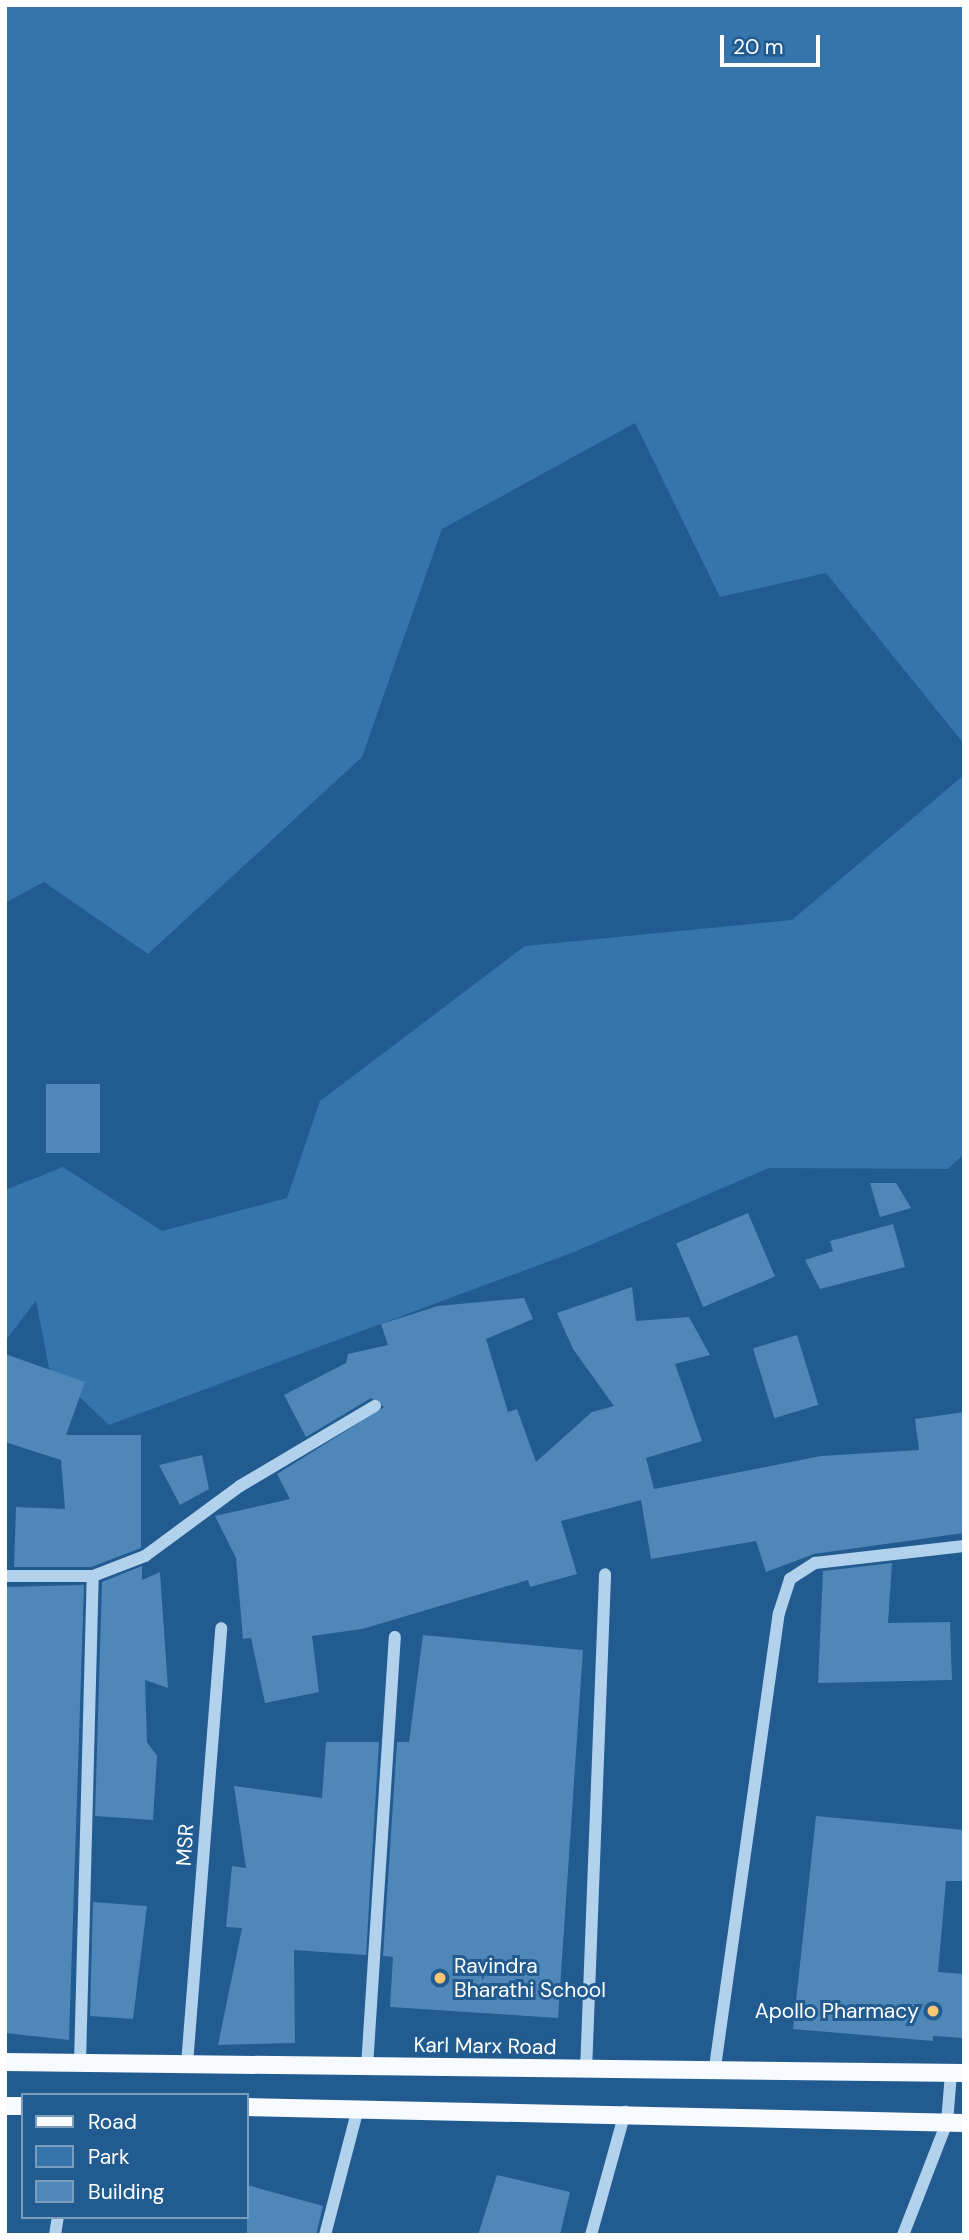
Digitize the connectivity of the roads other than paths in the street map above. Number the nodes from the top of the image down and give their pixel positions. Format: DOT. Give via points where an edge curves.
graph roads {
  1 [pos="375,1406"];
  2 [pos="964,1546"];
  3 [pos="605,1574"];
  4 [pos="5,1576"];
  5 [pos="93,1576"];
  6 [pos="221,1628"];
  7 [pos="395,1637"];
  8 [pos="5,2062"];
  9 [pos="80,2063"];
  10 [pos="187,2064"];
  11 [pos="367,2067"];
  12 [pos="715,2067"];
  13 [pos="586,2071"];
  14 [pos="957,2073"];
  15 [pos="248,2107"];
  16 [pos="358,2109"];
  17 [pos="625,2112"];
  18 [pos="956,2122"];
  19 [pos="325,2235"];
  20 [pos="591,2235"];
  21 [pos="903,2235"];
  1 -- 5 [label="street" via="240,1486 145,1556"];
  2 -- 12 [label="street" via="815,1563 790,1579 779,1613"];
  3 -- 13 [label="street"];
  4 -- 5 [label="street"];
  5 -- 9 [label="street"];
  6 -- 10 [label="street, MSR"];
  7 -- 11 [label="street"];
  8 -- 9 [label="main road, Karl Marx Road"];
  9 -- 10 [label="main road, Karl Marx Road"];
  10 -- 11 [label="main road, Karl Marx Road"];
  11 -- 13 [label="main road, Karl Marx Road"];
  12 -- 13 [label="main road, Karl Marx Road"];
  12 -- 14 [label="main road, Karl Marx Road"];
  14 -- 18 [label="street"];
  15 -- 16 [label="main road"];
  16 -- 17 [label="main road"];
  16 -- 19 [label="street"];
  17 -- 18 [label="main road"];
  17 -- 20 [label="street"];
  18 -- 21 [label="street"];
}
